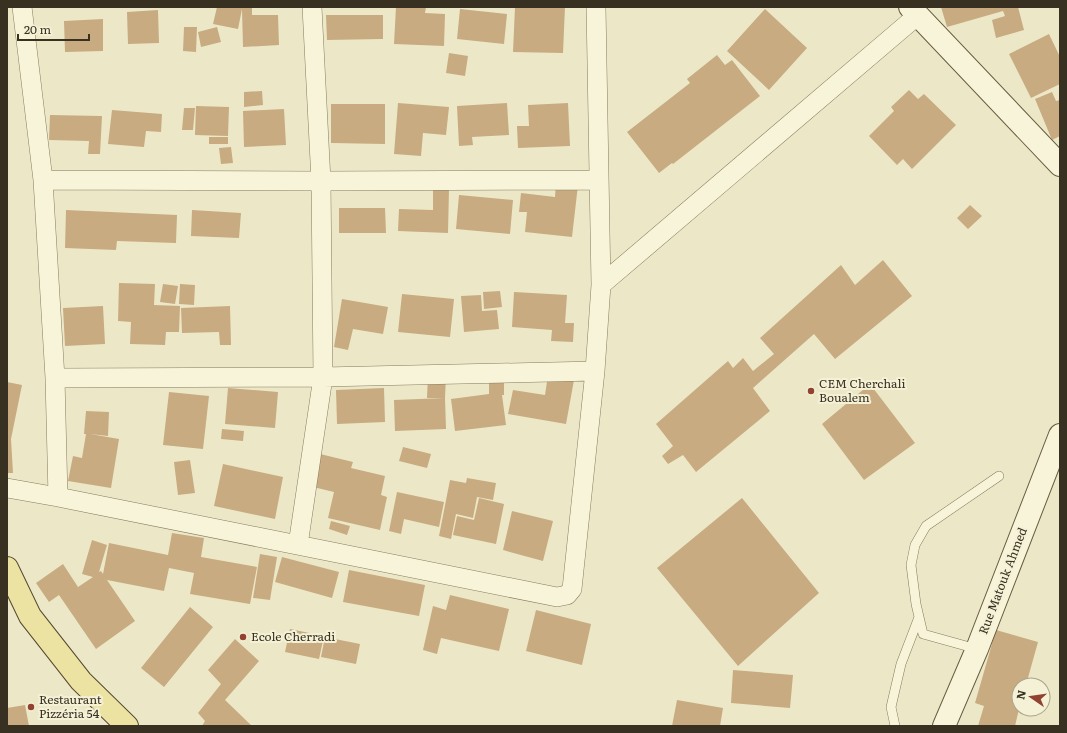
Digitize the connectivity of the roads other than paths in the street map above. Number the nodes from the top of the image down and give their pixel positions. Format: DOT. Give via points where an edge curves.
graph roads {
  1 [pos="22,7"];
  2 [pos="312,7"];
  3 [pos="596,7"];
  4 [pos="914,11"];
  5 [pos="1060,165"];
  6 [pos="43,180"];
  7 [pos="599,180"];
  8 [pos="321,181"];
  9 [pos="601,284"];
  10 [pos="594,371"];
  11 [pos="323,377"];
  12 [pos="55,378"];
  13 [pos="1060,435"];
  14 [pos="999,476"];
  15 [pos="7,488"];
  16 [pos="58,497"];
  17 [pos="298,546"];
  18 [pos="7,568"];
  19 [pos="919,617"];
  20 [pos="977,649"];
  21 [pos="127,726"];
  22 [pos="895,726"];
  23 [pos="944,726"];
  1 -- 6 [label="street"];
  2 -- 8 [label="street"];
  3 -- 7 [label="street"];
  4 -- 5 [label="street"];
  4 -- 9 [label="street"];
  6 -- 8 [label="street"];
  6 -- 12 [label="street"];
  7 -- 8 [label="street"];
  7 -- 9 [label="street"];
  8 -- 11 [label="street"];
  9 -- 10 [label="street"];
  10 -- 11 [label="street"];
  10 -- 17 [label="street" via="572,589 567,595 557,597"];
  11 -- 12 [label="street"];
  11 -- 17 [label="street"];
  12 -- 16 [label="street"];
  13 -- 20 [label="street, Rue Matouk Ahmed"];
  14 -- 19 [label="lane" via="926,526 915,545 911,565"];
  15 -- 16 [label="street"];
  16 -- 17 [label="street"];
  18 -- 21 [label="main road" via="30,616 81,681"];
  19 -- 20 [label="lane" via="923,634"];
  19 -- 22 [label="lane" via="901,664 891,707"];
  20 -- 23 [label="street, Rue Matouk Ahmed"];
}
